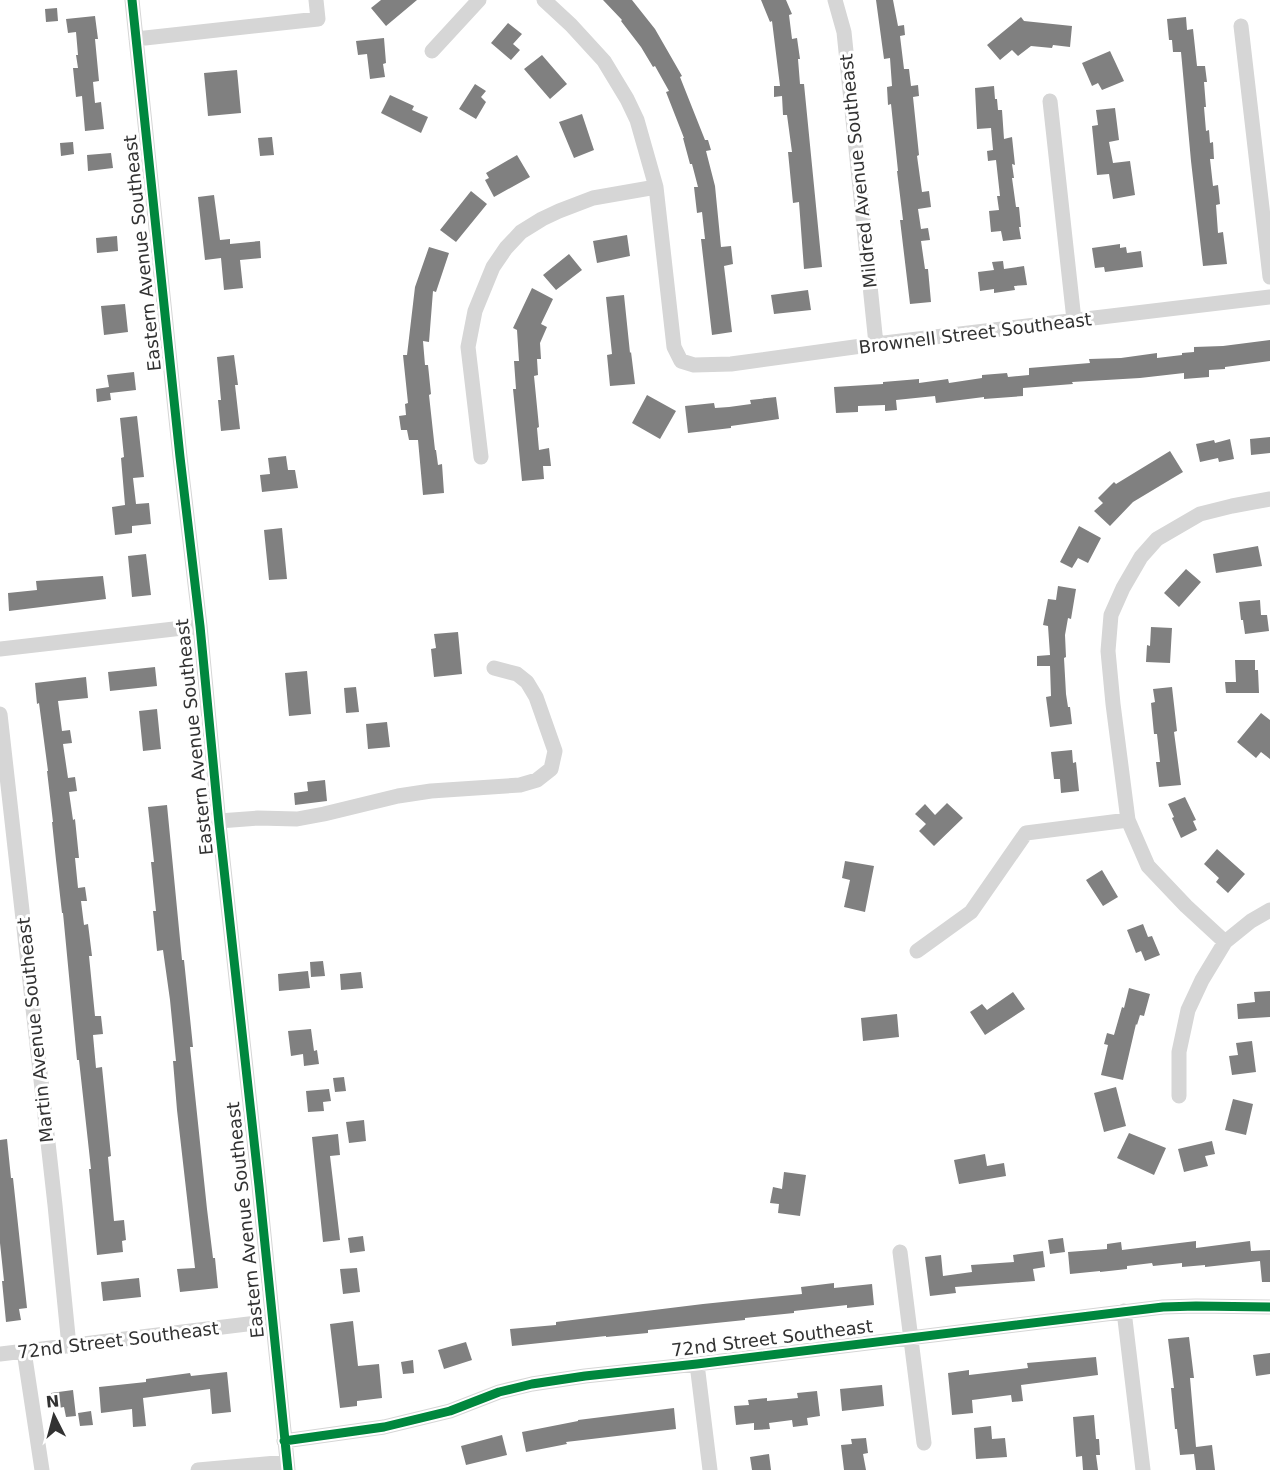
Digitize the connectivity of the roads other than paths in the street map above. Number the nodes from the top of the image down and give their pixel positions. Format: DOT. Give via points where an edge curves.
graph roads {
  1 [pos="132,0"];
  2 [pos="137,0"];
  3 [pos="316,0"];
  4 [pos="479,0"];
  5 [pos="544,0"];
  6 [pos="835,0"];
  7 [pos="1240,26"];
  8 [pos="136,39"];
  9 [pos="432,51"];
  10 [pos="1050,101"];
  11 [pos="656,187"];
  12 [pos="1270,277"];
  13 [pos="1270,297"];
  14 [pos="1074,321"];
  15 [pos="876,344"];
  16 [pos="481,458"];
  17 [pos="1270,499"];
  18 [pos="200,626"];
  19 [pos="0,649"];
  20 [pos="494,668"];
  21 [pos="0,714"];
  22 [pos="1128,820"];
  23 [pos="219,821"];
  24 [pos="1270,910"];
  25 [pos="1225,942"];
  26 [pos="917,951"];
  27 [pos="1179,1096"];
  28 [pos="900,1252"];
  29 [pos="1270,1307"];
  30 [pos="1124,1311"];
  31 [pos="272,1322"];
  32 [pos="911,1338"];
  33 [pos="69,1346"];
  34 [pos="24,1351"];
  35 [pos="0,1353"];
  36 [pos="697,1364"];
  37 [pos="284,1441"];
  38 [pos="924,1443"];
  39 [pos="287,1466"];
  40 [pos="42,1470"];
  41 [pos="198,1470"];
  42 [pos="710,1470"];
  43 [pos="1143,1470"];
  1 -- 2 [label="street"];
  1 -- 8 [label="street, Eastern Avenue Southeast"];
  3 -- 8 [label="street" via="318,19"];
  4 -- 9 [label="street"];
  5 -- 11 [label="street" via="596,52 627,99"];
  6 -- 15 [label="street, Mildred Avenue Southeast" via="844,32"];
  7 -- 12 [label="street"];
  8 -- 18 [label="street, Eastern Avenue Southeast"];
  10 -- 14 [label="street"];
  11 -- 15 [label="street, Brownell Street Southeast" via="674,347 681,361 694,366 731,364"];
  11 -- 16 [label="street" via="593,198 542,219 521,232 493,267 475,311 468,346"];
  13 -- 14 [label="street, Brownell Street Southeast"];
  14 -- 15 [label="street, Brownell Street Southeast"];
  17 -- 22 [label="street" via="1200,514 1157,539 1141,558 1111,615 1108,651"];
  18 -- 19 [label="street"];
  18 -- 23 [label="street, Eastern Avenue Southeast"];
  20 -- 23 [label="street" via="518,674 536,696 555,751 551,769 537,780 520,786 398,796 297,819"];
  21 -- 33 [label="street, Martin Avenue Southeast"];
  22 -- 25 [label="street" via="1148,866"];
  22 -- 26 [label="street" via="1026,833 971,912"];
  23 -- 31 [label="street, Eastern Avenue Southeast"];
  24 -- 25 [label="street"];
  25 -- 27 [label="street" via="1188,1010 1179,1052"];
  28 -- 32 [label="street"];
  29 -- 30 [label="street, 72nd Street Southeast" via="1196,1306"];
  30 -- 32 [label="street, 72nd Street Southeast"];
  30 -- 43 [label="street"];
  31 -- 33 [label="street, 72nd Street Southeast"];
  31 -- 37 [label="street, Eastern Avenue Southeast"];
  32 -- 36 [label="street, 72nd Street Southeast"];
  32 -- 38 [label="street"];
  33 -- 34 [label="street, 72nd Street Southeast"];
  34 -- 35 [label="street, 72nd Street Southeast"];
  34 -- 40 [label="street"];
  36 -- 37 [label="street, 72nd Street Southeast" via="532,1384 450,1411 384,1427"];
  36 -- 42 [label="street"];
  37 -- 39 [label="street, Eastern Avenue Southeast"];
  39 -- 41 [label="street"];
}
